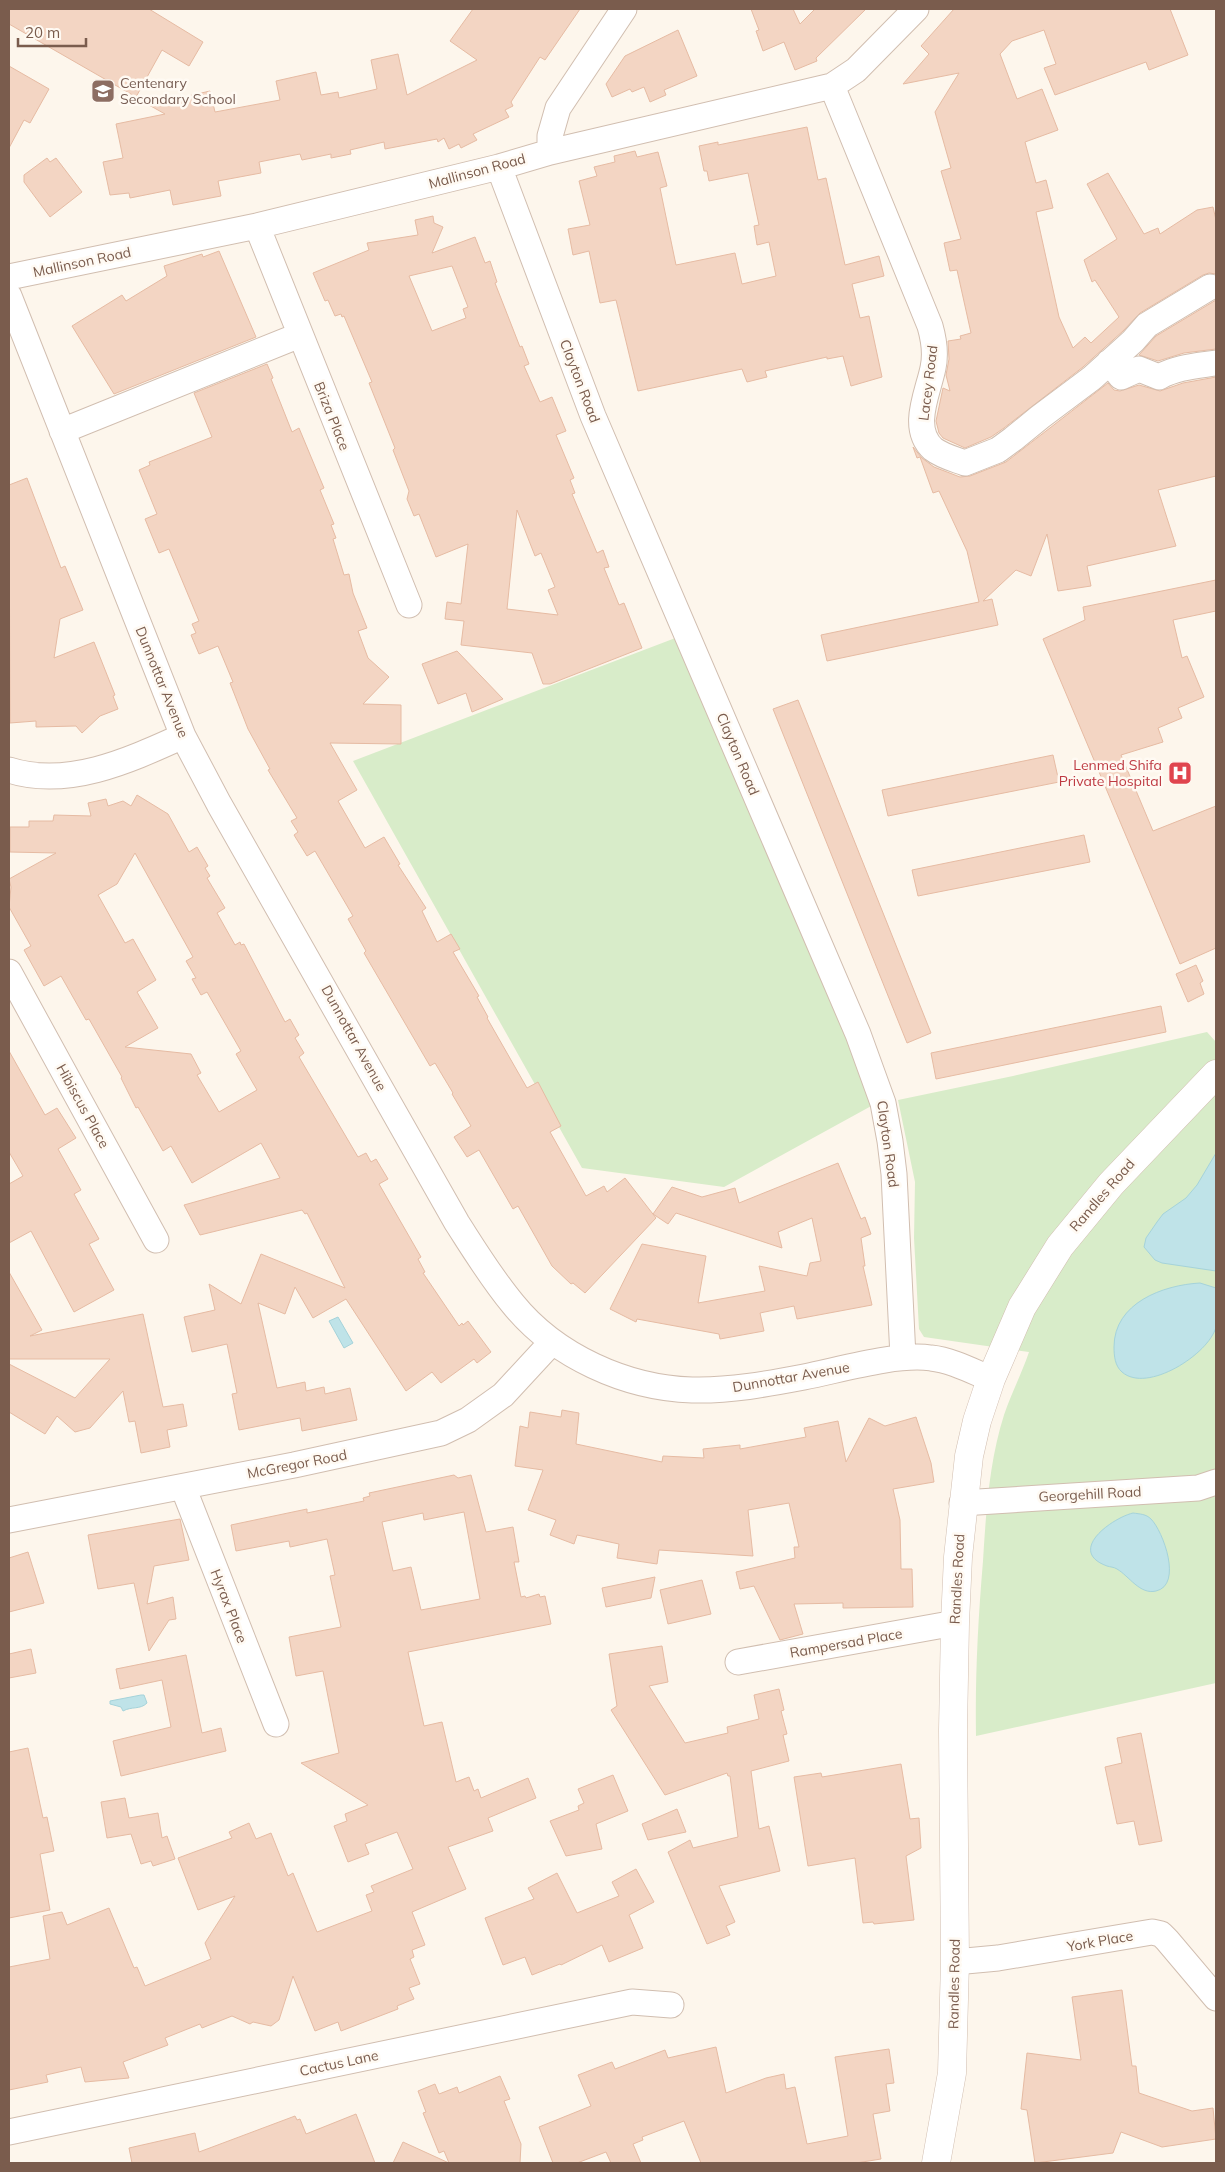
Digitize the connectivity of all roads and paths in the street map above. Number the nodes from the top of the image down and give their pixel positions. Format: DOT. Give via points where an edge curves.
graph roads {
  1 [pos="624,9"];
  2 [pos="916,9"];
  3 [pos="832,86"];
  4 [pos="550,152"];
  5 [pos="499,167"];
  6 [pos="257,226"];
  7 [pos="9,278"];
  8 [pos="1210,287"];
  9 [pos="9,296"];
  10 [pos="300,334"];
  11 [pos="1110,362"];
  12 [pos="1216,363"];
  13 [pos="62,432"];
  14 [pos="409,605"];
  15 [pos="183,736"];
  16 [pos="9,770"];
  17 [pos="9,972"];
  18 [pos="1216,1074"];
  19 [pos="156,1240"];
  20 [pos="552,1342"];
  21 [pos="903,1357"];
  22 [pos="991,1379"];
  23 [pos="1216,1482"];
  24 [pos="183,1487"];
  25 [pos="962,1503"];
  26 [pos="9,1520"];
  27 [pos="954,1623"];
  28 [pos="738,1662"];
  29 [pos="276,1724"];
  30 [pos="955,1962"];
  31 [pos="1216,1998"];
  32 [pos="671,2005"];
  33 [pos="9,2132"];
  34 [pos="936,2163"];
  1 -- 4 [label="street" via="558,108 550,136"];
  2 -- 3 [label="street, Mallinson Road" via="856,70"];
  3 -- 4 [label="street, Mallinson Road"];
  3 -- 11 [label="street, Lacey Road" via="934,340 933,368 921,417 925,438 933,448 965,463 998,450"];
  4 -- 5 [label="street, Mallinson Road"];
  5 -- 6 [label="street, Mallinson Road"];
  5 -- 21 [label="street, Clayton Road" via="593,416 877,1084 894,1174"];
  6 -- 7 [label="street, Mallinson Road"];
  6 -- 10 [label="street, Briza Place"];
  8 -- 11 [label="street, Lacey Road" via="1147,325"];
  9 -- 13 [label="street, Dunnottar Avenue"];
  10 -- 13 [label="street"];
  10 -- 14 [label="street, Briza Place"];
  11 -- 12 [label="street" via="1121,377 1139,369 1159,377 1172,370"];
  13 -- 15 [label="street, Dunnottar Avenue"];
  15 -- 16 [label="street" via="108,767 58,775"];
  15 -- 20 [label="street, Dunnottar Avenue" via="457,1223 514,1306"];
  17 -- 19 [label="street, Hibiscus Place"];
  18 -- 22 [label="street, Randles Road" via="1111,1184 1060,1246 1022,1307"];
  20 -- 21 [label="street, Dunnottar Avenue" via="612,1374 646,1384 693,1390 756,1386"];
  20 -- 24 [label="street, McGregor Road" via="503,1395 452,1429 416,1440"];
  21 -- 22 [label="street, Dunnottar Avenue" via="932,1358"];
  22 -- 25 [label="street, Randles Road" via="977,1421"];
  23 -- 25 [label="street, Georgehill Road" via="1198,1488"];
  24 -- 26 [label="street, McGregor Road"];
  24 -- 29 [label="street, Hyrax Place"];
  25 -- 27 [label="street, Randles Road"];
  27 -- 28 [label="street, Rampersad Place"];
  27 -- 30 [label="street, Randles Road"];
  30 -- 31 [label="street, York Place" via="998,1958 1152,1932 1168,1940"];
  30 -- 34 [label="street, Randles Road" via="952,2073"];
  32 -- 33 [label="street, Cactus Lane" via="632,2002"];
}
